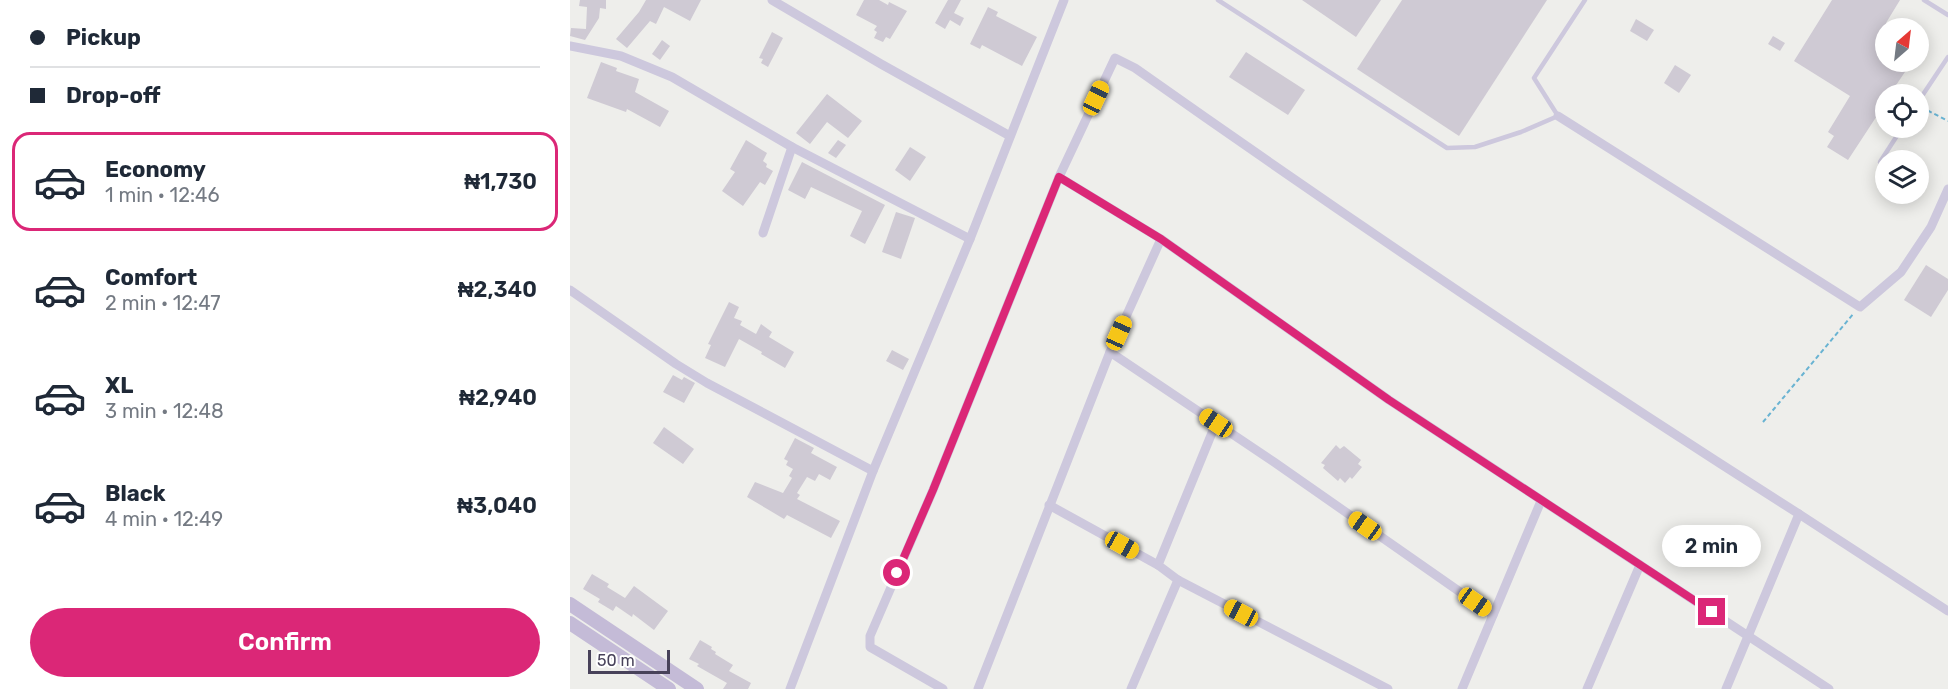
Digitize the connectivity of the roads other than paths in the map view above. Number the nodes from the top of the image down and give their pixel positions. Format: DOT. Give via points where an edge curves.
graph roads {
  1 [pos="772,0"];
  2 [pos="1064,0"];
  3 [pos="1218,0"];
  4 [pos="1584,0"];
  5 [pos="1924,0"];
  6 [pos="1948,15"];
  7 [pos="570,46"];
  8 [pos="1948,57"];
  9 [pos="1929,87"];
  10 [pos="1558,116"];
  11 [pos="1010,136"];
  12 [pos="792,147"];
  13 [pos="1059,177"];
  14 [pos="1948,189"];
  15 [pos="763,233"];
  16 [pos="970,239"];
  17 [pos="1161,239"];
  18 [pos="570,290"];
  19 [pos="1110,352"];
  20 [pos="1216,423"];
  21 [pos="873,471"];
  22 [pos="1540,501"];
  23 [pos="1049,505"];
  24 [pos="1799,514"];
  25 [pos="1158,565"];
  26 [pos="1640,565"];
  27 [pos="1178,580"];
  28 [pos="570,604"];
  29 [pos="1948,611"];
  30 [pos="1493,615"];
  31 [pos="570,623"];
  32 [pos="1748,636"];
  33 [pos="669,689"];
  34 [pos="697,689"];
  35 [pos="790,689"];
  36 [pos="943,689"];
  37 [pos="978,689"];
  38 [pos="1131,689"];
  39 [pos="1388,689"];
  40 [pos="1462,689"];
  41 [pos="1587,689"];
  42 [pos="1726,689"];
  43 [pos="1829,689"];
  1 -- 11 [label="street"];
  2 -- 11 [label="street"];
  3 -- 10 [label="lane" via="1448,148 1475,147"];
  4 -- 10 [label="lane" via="1534,78"];
  5 -- 6 [label="lane"];
  7 -- 12 [label="street" via="621,56 672,77"];
  8 -- 9 [label="lane"];
  10 -- 14 [label="street" via="1860,308 1901,272 1930,227"];
  11 -- 16 [label="street"];
  12 -- 15 [label="street"];
  12 -- 16 [label="street"];
  13 -- 17 [label="street"];
  13 -- 24 [label="street" via="1114,58 1135,68 1287,176 1632,408"];
  13 -- 36 [label="street" via="870,636 870,647"];
  16 -- 21 [label="street"];
  17 -- 19 [label="street"];
  17 -- 22 [label="street"];
  18 -- 21 [label="street" via="707,383"];
  19 -- 20 [label="street"];
  19 -- 23 [label="street"];
  20 -- 25 [label="street"];
  20 -- 30 [label="street"];
  21 -- 35 [label="street"];
  22 -- 26 [label="street"];
  22 -- 30 [label="street"];
  23 -- 25 [label="street"];
  23 -- 37 [label="street"];
  24 -- 29 [label="street"];
  24 -- 32 [label="street"];
  25 -- 27 [label="street"];
  26 -- 32 [label="street"];
  26 -- 41 [label="street"];
  27 -- 38 [label="street"];
  27 -- 39 [label="street"];
  28 -- 34 [label="main road"];
  30 -- 40 [label="street"];
  31 -- 33 [label="main road"];
  32 -- 42 [label="street"];
  32 -- 43 [label="street"];
}
